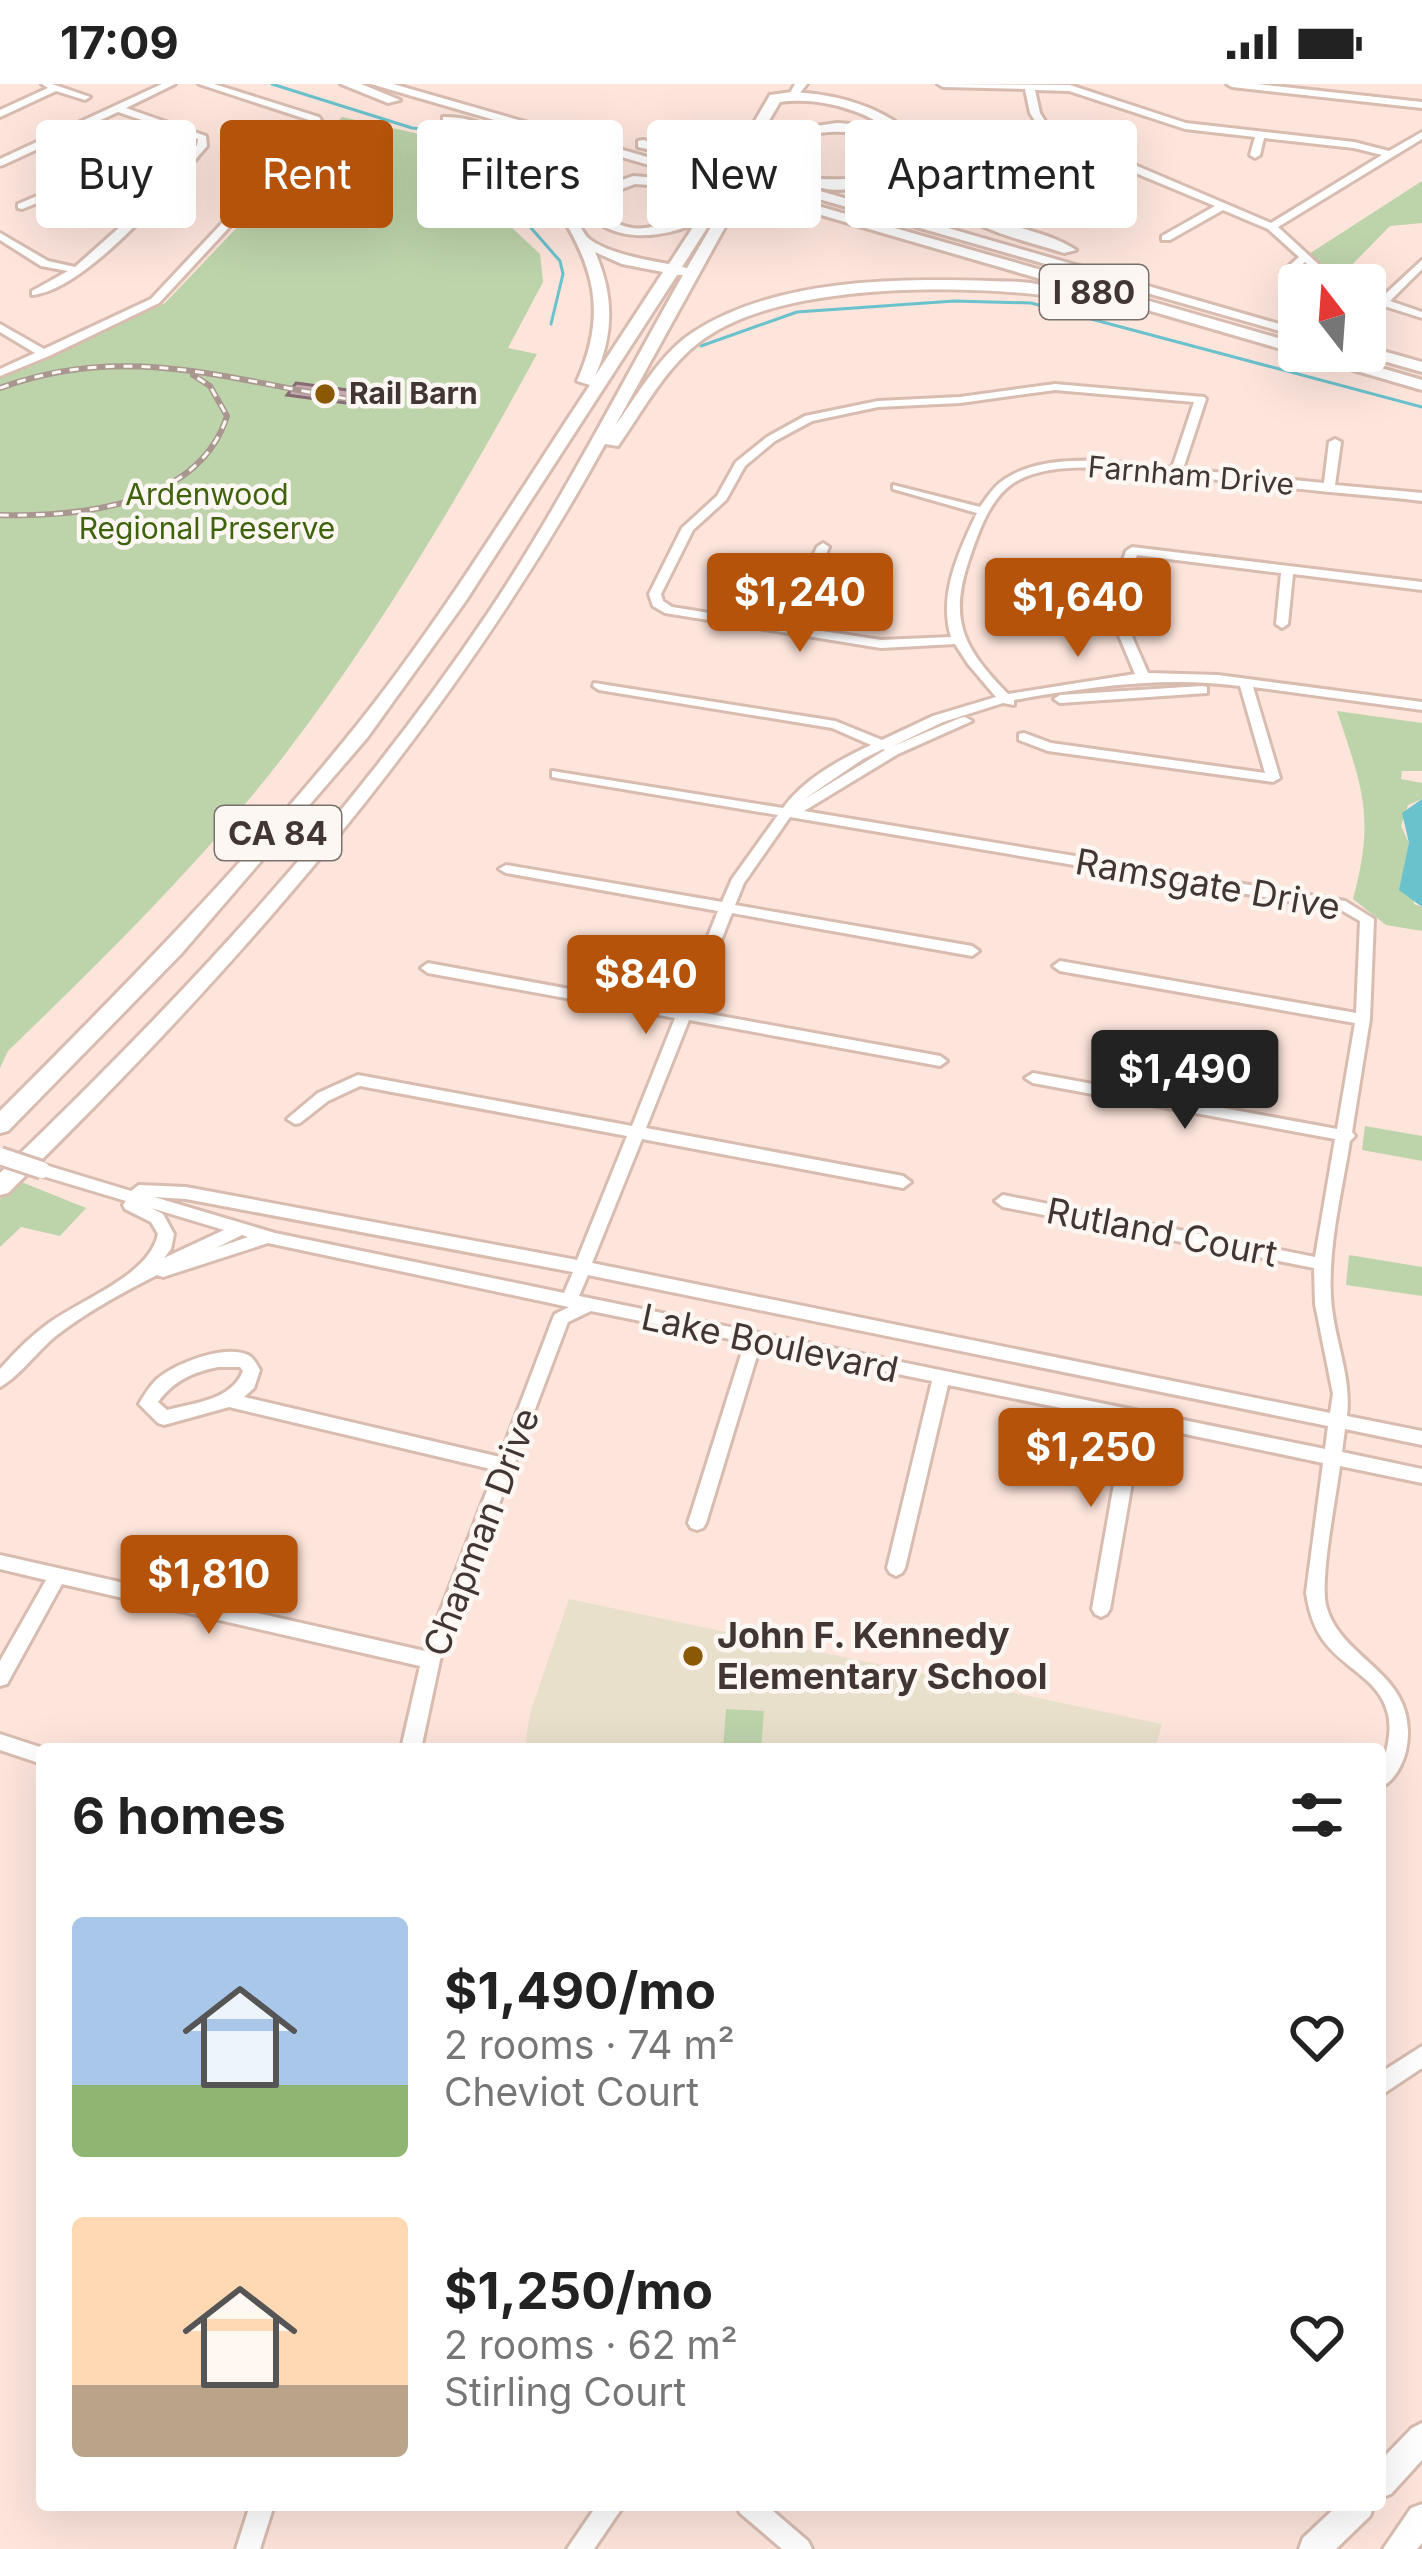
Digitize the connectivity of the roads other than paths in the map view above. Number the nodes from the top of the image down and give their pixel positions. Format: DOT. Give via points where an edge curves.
graph roads {
  1 [pos="170,84"];
  2 [pos="204,84"];
  3 [pos="348,84"];
  4 [pos="436,84"];
  5 [pos="944,84"];
  6 [pos="1232,84"];
  7 [pos="1356,84"];
  8 [pos="382,85"];
  9 [pos="1029,86"];
  10 [pos="47,87"];
  11 [pos="788,90"];
  12 [pos="85,97"];
  13 [pos="1354,98"];
  14 [pos="1422,105"];
  15 [pos="121,109"];
  16 [pos="0,114"];
  17 [pos="152,120"];
  18 [pos="771,120"];
  19 [pos="1042,120"];
  20 [pos="821,128"];
  21 [pos="1260,135"];
  22 [pos="1422,135"];
  23 [pos="643,144"];
  24 [pos="647,145"];
  25 [pos="1255,154"];
  26 [pos="1390,155"];
  27 [pos="0,164"];
  28 [pos="1137,174"];
  29 [pos="647,181"];
  30 [pos="821,181"];
  31 [pos="36,201"];
  32 [pos="22,206"];
  33 [pos="1223,206"];
  34 [pos="821,220"];
  35 [pos="1272,227"];
  36 [pos="120,228"];
  37 [pos="669,228"];
  38 [pos="706,228"];
  39 [pos="711,228"];
  40 [pos="890,236"];
  41 [pos="1,238"];
  42 [pos="1166,238"];
  43 [pos="587,242"];
  44 [pos="1303,258"];
  45 [pos="1422,263"];
  46 [pos="1296,264"];
  47 [pos="1310,264"];
  48 [pos="72,268"];
  49 [pos="669,273"];
  50 [pos="690,276"];
  51 [pos="36,293"];
  52 [pos="1386,299"];
  53 [pos="1386,304"];
  54 [pos="1422,315"];
  55 [pos="1278,322"];
  56 [pos="1278,323"];
  57 [pos="0,327"];
  58 [pos="1278,343"];
  59 [pos="1278,345"];
  60 [pos="45,354"];
  61 [pos="1386,357"];
  62 [pos="1422,367"];
  63 [pos="1377,372"];
  64 [pos="0,373"];
  65 [pos="980,374"];
  66 [pos="1422,385"];
  67 [pos="995,393"];
  68 [pos="1335,442"];
  69 [pos="1176,472"];
  70 [pos="897,487"];
  71 [pos="1329,489"];
  72 [pos="1422,497"];
  73 [pos="514,508"];
  74 [pos="979,510"];
  75 [pos="546,532"];
  76 [pos="823,547"];
  77 [pos="1287,572"];
  78 [pos="1422,586"];
  79 [pos="1282,624"];
  80 [pos="789,628"];
  81 [pos="958,640"];
  82 [pos="1144,677"];
  83 [pos="599,686"];
  84 [pos="1246,686"];
  85 [pos="1009,702"];
  86 [pos="1422,706"];
  87 [pos="1422,716"];
  88 [pos="1024,737"];
  89 [pos="887,748"];
  90 [pos="557,774"];
  91 [pos="836,788"];
  92 [pos="792,813"];
  93 [pos="850,822"];
  94 [pos="506,869"];
  95 [pos="726,908"];
  96 [pos="972,951"];
  97 [pos="1060,966"];
  98 [pos="428,968"];
  99 [pos="683,1014"];
  100 [pos="1363,1018"];
  101 [pos="940,1061"];
  102 [pos="1033,1078"];
  103 [pos="295,1120"];
  104 [pos="0,1124"];
  105 [pos="635,1131"];
  106 [pos="1347,1136"];
  107 [pos="0,1156"];
  108 [pos="903,1182"];
  109 [pos="0,1186"];
  110 [pos="99,1186"];
  111 [pos="123,1191"];
  112 [pos="1003,1201"];
  113 [pos="262,1209"];
  114 [pos="240,1229"];
  115 [pos="268,1237"];
  116 [pos="1322,1264"];
  117 [pos="581,1267"];
  118 [pos="163,1271"];
  119 [pos="131,1282"];
  120 [pos="565,1310"];
  121 [pos="754,1339"];
  122 [pos="0,1380"];
  123 [pos="941,1380"];
  124 [pos="229,1400"];
  125 [pos="1134,1419"];
  126 [pos="1338,1420"];
  127 [pos="1422,1438"];
  128 [pos="1334,1457"];
  129 [pos="508,1466"];
  130 [pos="1422,1476"];
  131 [pos="698,1523"];
  132 [pos="0,1562"];
  133 [pos="896,1568"];
  134 [pos="58,1575"];
  135 [pos="1101,1610"];
  136 [pos="431,1660"];
  137 [pos="0,1678"];
  138 [pos="0,1742"];
  139 [pos="411,1743"];
  140 [pos="36,1754"];
  141 [pos="1386,1768"];
  142 [pos="1422,2056"];
  143 [pos="1386,2082"];
  144 [pos="1422,2438"];
  145 [pos="1386,2477"];
  146 [pos="260,2511"];
  147 [pos="608,2511"];
  148 [pos="755,2511"];
  149 [pos="1353,2511"];
  150 [pos="1422,2519"];
  151 [pos="248,2549"];
  152 [pos="579,2549"];
  153 [pos="800,2549"];
  154 [pos="1314,2549"];
  155 [pos="1398,2549"];
  1 -- 15 [label="street"];
  2 -- 60 [label="street" via="319,125 170,288 131,316"];
  3 -- 43 [label="highway" via="519,150"];
  4 -- 23 [label="highway, I 880"];
  5 -- 9 [label="street"];
  6 -- 13 [label="street"];
  7 -- 13 [label="street"];
  8 -- 40 [label="highway, I 880"];
  9 -- 19 [label="street"];
  9 -- 21 [label="street" via="1070,88 1185,126"];
  10 -- 12 [label="street"];
  10 -- 16 [label="street"];
  11 -- 18 [label="highway"];
  11 -- 55 [label="highway" via="898,130 944,195 985,221"];
  13 -- 14 [label="street"];
  15 -- 17 [label="street"];
  15 -- 27 [label="street"];
  20 -- 30 [label="highway" via="854,128 893,145 899,160 887,175"];
  21 -- 25 [label="street"];
  21 -- 26 [label="street"];
  22 -- 26 [label="street"];
  23 -- 24 [label="highway"];
  23 -- 56 [label="highway, I 880"];
  26 -- 35 [label="street"];
  28 -- 33 [label="street"];
  29 -- 37 [label="highway" via="604,188 590,203 596,218 640,232"];
  31 -- 32 [label="street"];
  33 -- 35 [label="street"];
  33 -- 42 [label="street"];
  34 -- 40 [label="highway"];
  35 -- 44 [label="street"];
  36 -- 48 [label="street"];
  38 -- 49 [label="highway, CA 84"];
  39 -- 50 [label="highway"];
  40 -- 58 [label="highway, I 880"];
  41 -- 48 [label="street" via="45,264"];
  43 -- 49 [label="highway"];
  43 -- 73 [label="highway" via="599,275 603,341"];
  44 -- 46 [label="street"];
  44 -- 47 [label="street"];
  45 -- 52 [label="street"];
  48 -- 51 [label="street" via="63,282"];
  49 -- 50 [label="highway"];
  49 -- 73 [label="highway, CA 84"];
  50 -- 75 [label="highway"];
  53 -- 54 [label="street"];
  57 -- 60 [label="street"];
  59 -- 75 [label="highway" via="1030,288 774,302 726,319 680,351"];
  60 -- 64 [label="street"];
  61 -- 62 [label="highway"];
  63 -- 66 [label="highway, I 880"];
  65 -- 67 [label="street"];
  67 -- 69 [label="street" via="1055,387 1200,399"];
  67 -- 80 [label="street" via="809,418 740,464 722,498 688,528 655,598 669,610"];
  68 -- 71 [label="street"];
  69 -- 71 [label="street, Farnham Drive"];
  69 -- 74 [label="street, Farnham Drive" via="1057,466 1018,477"];
  70 -- 74 [label="street"];
  71 -- 72 [label="street, Farnham Drive"];
  73 -- 104 [label="highway, CA 84" via="412,665 303,804 174,949"];
  74 -- 81 [label="street" via="955,586"];
  75 -- 109 [label="highway, CA 84" via="452,677 309,861"];
  76 -- 80 [label="street"];
  77 -- 78 [label="street"];
  77 -- 79 [label="street"];
  77 -- 82 [label="street" via="1132,551 1113,607"];
  80 -- 81 [label="street" via="896,645"];
  81 -- 85 [label="street"];
  82 -- 84 [label="street"];
  82 -- 85 [label="street"];
  83 -- 89 [label="street" via="835,725"];
  84 -- 85 [label="street"];
  84 -- 86 [label="street"];
  84 -- 87 [label="street"];
  84 -- 88 [label="street" via="1273,778"];
  85 -- 89 [label="street"];
  89 -- 91 [label="street"];
  89 -- 92 [label="street" via="801,793"];
  90 -- 92 [label="street, Ramsgate Drive"];
  91 -- 92 [label="street"];
  91 -- 93 [label="street"];
  92 -- 93 [label="street, Ramsgate Drive"];
  92 -- 95 [label="street, Chapman Drive" via="753,857"];
  93 -- 100 [label="street, Ramsgate Drive" via="1346,906 1370,926"];
  94 -- 95 [label="street"];
  95 -- 96 [label="street"];
  95 -- 99 [label="street, Chapman Drive"];
  97 -- 100 [label="street"];
  98 -- 99 [label="street"];
  99 -- 101 [label="street"];
  99 -- 105 [label="street, Chapman Drive"];
  100 -- 106 [label="street, Ramsgate Drive"];
  102 -- 106 [label="street"];
  103 -- 105 [label="street" via="358,1079"];
  105 -- 108 [label="street"];
  105 -- 117 [label="street, Chapman Drive"];
  106 -- 116 [label="street, Ramsgate Drive"];
  107 -- 110 [label="street, Lake Boulevard, bridge"];
  110 -- 111 [label="street, Lake Boulevard"];
  110 -- 119 [label="street" via="165,1228 163,1249"];
  111 -- 113 [label="street, Lake Boulevard" via="186,1193"];
  111 -- 114 [label="street, Lake Boulevard"];
  112 -- 116 [label="street, Rutland Court"];
  113 -- 114 [label="street"];
  113 -- 117 [label="street, Lake Boulevard"];
  114 -- 115 [label="street, Lake Boulevard"];
  114 -- 118 [label="street"];
  115 -- 118 [label="street"];
  115 -- 120 [label="street, Lake Boulevard" via="547,1297"];
  116 -- 126 [label="street, Ramsgate Drive"];
  117 -- 120 [label="street, Chapman Drive"];
  117 -- 126 [label="street, Lake Boulevard"];
  118 -- 119 [label="street"];
  119 -- 122 [label="street" via="46,1335"];
  120 -- 121 [label="street, Lake Boulevard" via="588,1305"];
  120 -- 129 [label="street, Chapman Drive"];
  121 -- 123 [label="street, Lake Boulevard"];
  121 -- 131 [label="street"];
  123 -- 125 [label="street, Lake Boulevard"];
  123 -- 133 [label="street"];
  124 -- 124 [label="street" via="252,1370 228,1357 167,1380 148,1404 164,1418"];
  124 -- 129 [label="street"];
  125 -- 128 [label="street, Lake Boulevard"];
  125 -- 135 [label="street"];
  126 -- 127 [label="street, Lake Boulevard"];
  126 -- 128 [label="street, Ramsgate Drive"];
  128 -- 130 [label="street, Lake Boulevard"];
  128 -- 141 [label="street, Ramsgate Drive" via="1315,1593 1333,1640 1381,1680 1400,1721"];
  129 -- 136 [label="street, Chapman Drive"];
  132 -- 134 [label="street"];
  134 -- 136 [label="street"];
  134 -- 137 [label="street"];
  136 -- 139 [label="street, Chapman Drive"];
  138 -- 140 [label="street"];
  142 -- 143 [label="street"];
  144 -- 145 [label="main road"];
  146 -- 151 [label="street"];
  147 -- 152 [label="street"];
  148 -- 153 [label="street"];
  149 -- 154 [label="main road"];
  150 -- 155 [label="main road"];
}
